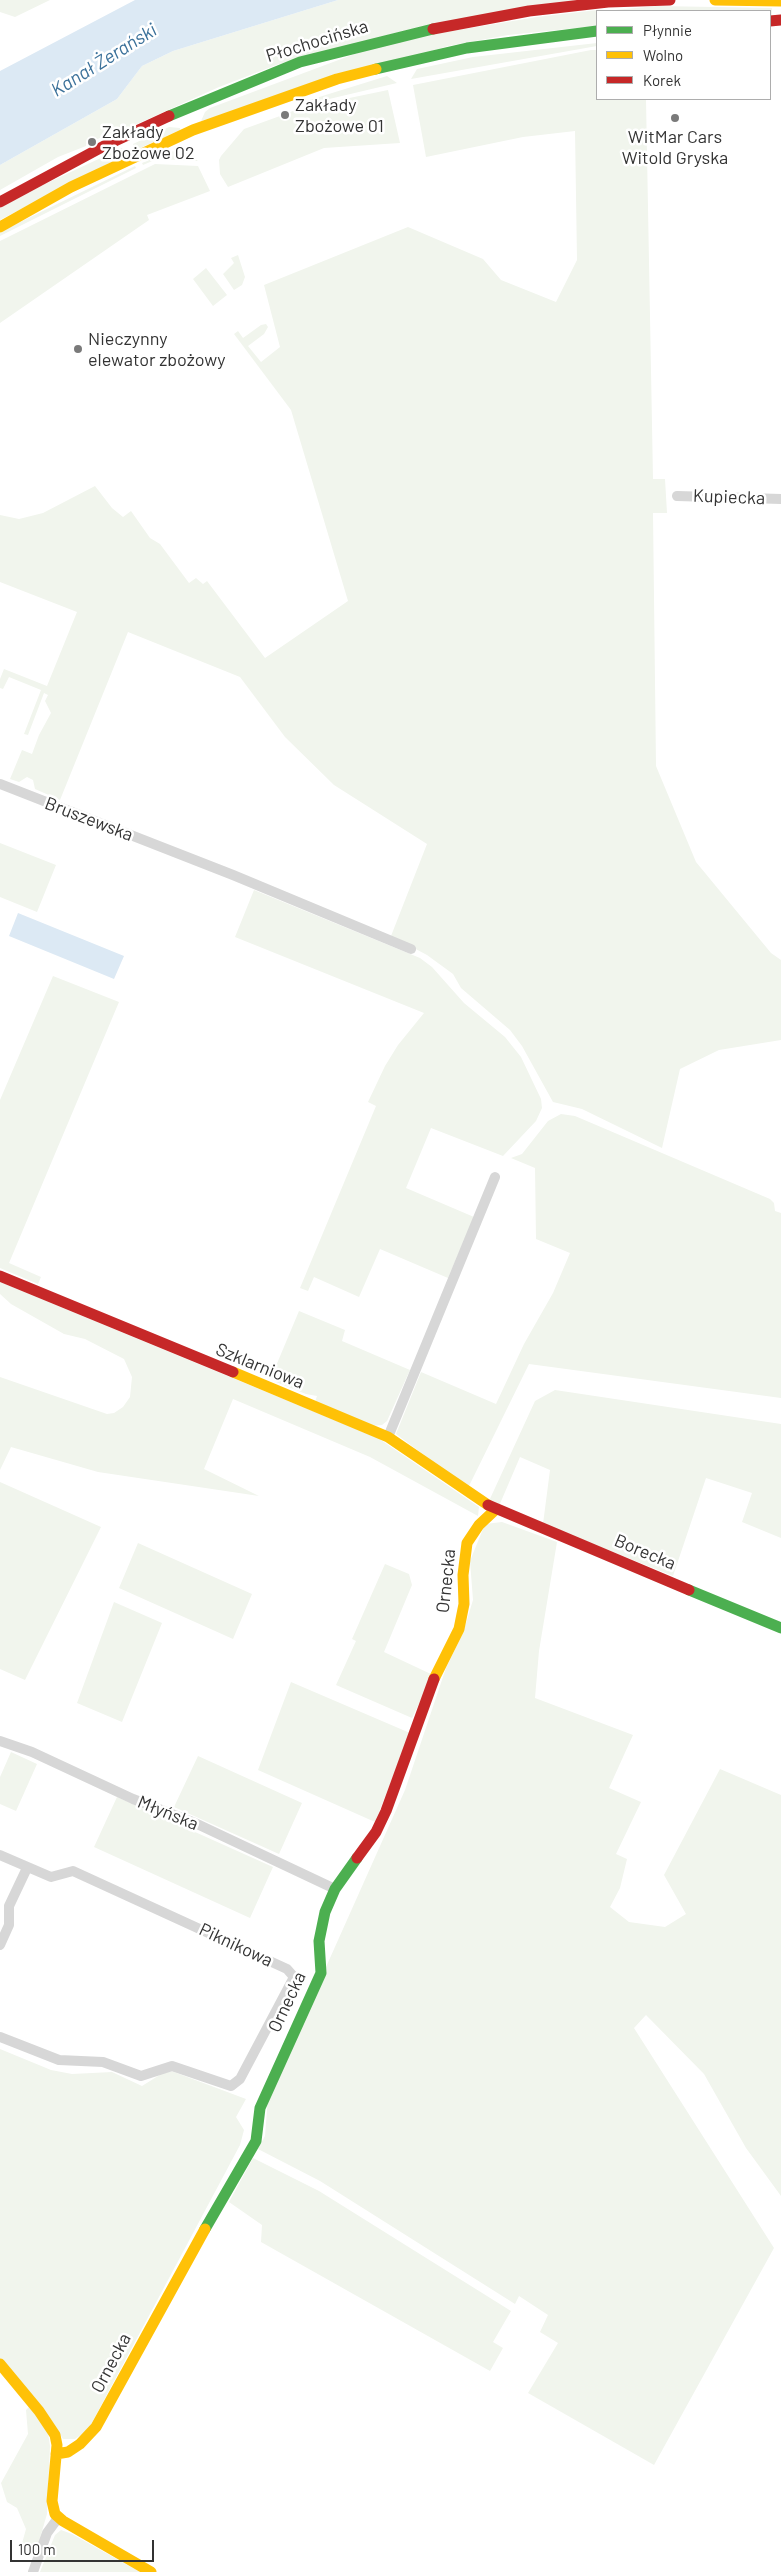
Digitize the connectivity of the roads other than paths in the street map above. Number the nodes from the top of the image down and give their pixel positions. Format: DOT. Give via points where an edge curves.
graph roads {
  1 [pos="670,0"];
  2 [pos="715,0"];
  3 [pos="781,1"];
  4 [pos="596,32"];
  5 [pos="0,202"];
  6 [pos="0,227"];
  7 [pos="677,496"];
  8 [pos="781,499"];
  9 [pos="0,784"];
  10 [pos="411,949"];
  11 [pos="495,1177"];
  12 [pos="0,1276"];
  13 [pos="388,1437"];
  14 [pos="494,1510"];
  15 [pos="781,1628"];
  16 [pos="0,1740"];
  17 [pos="0,1855"];
  18 [pos="27,1868"];
  19 [pos="335,1889"];
  20 [pos="0,1945"];
  21 [pos="0,2037"];
  22 [pos="0,2364"];
  23 [pos="56,2454"];
  24 [pos="58,2518"];
  25 [pos="33,2572"];
  26 [pos="151,2572"];
  1 -- 5 [label="street, Płochocińska" via="608,2 468,21 300,62 161,119"];
  2 -- 3 [label="street"];
  4 -- 6 [label="street" via="467,48 337,79 193,130 71,187"];
  7 -- 8 [label="street, Kupiecka"];
  9 -- 10 [label="street, Bruszewska"];
  11 -- 13 [label="street"];
  12 -- 13 [label="street, Szklarniowa"];
  13 -- 14 [label="street, Szklarniowa"];
  14 -- 15 [label="street, Borecka"];
  14 -- 19 [label="street, Ornecka" via="467,1543 464,1604 458,1629 427,1694 386,1811 376,1832"];
  16 -- 19 [label="street, Młyńska" via="132,1799 195,1823"];
  17 -- 18 [label="street, Piknikowa"];
  18 -- 20 [label="street" via="10,1906 8,1925"];
  18 -- 21 [label="street, Piknikowa" via="51,1877 72,1871 288,1969 294,1977 240,2079 231,2086 172,2066 141,2076 103,2062 59,2060"];
  19 -- 23 [label="street, Ornecka" via="320,1927 319,1979 260,2108 256,2141 179,2273 96,2428 68,2452"];
  22 -- 23 [label="street" via="50,2427 56,2440"];
  23 -- 24 [label="street" via="52,2504"];
  24 -- 25 [label="street" via="48,2533"];
  24 -- 26 [label="street"];
}
